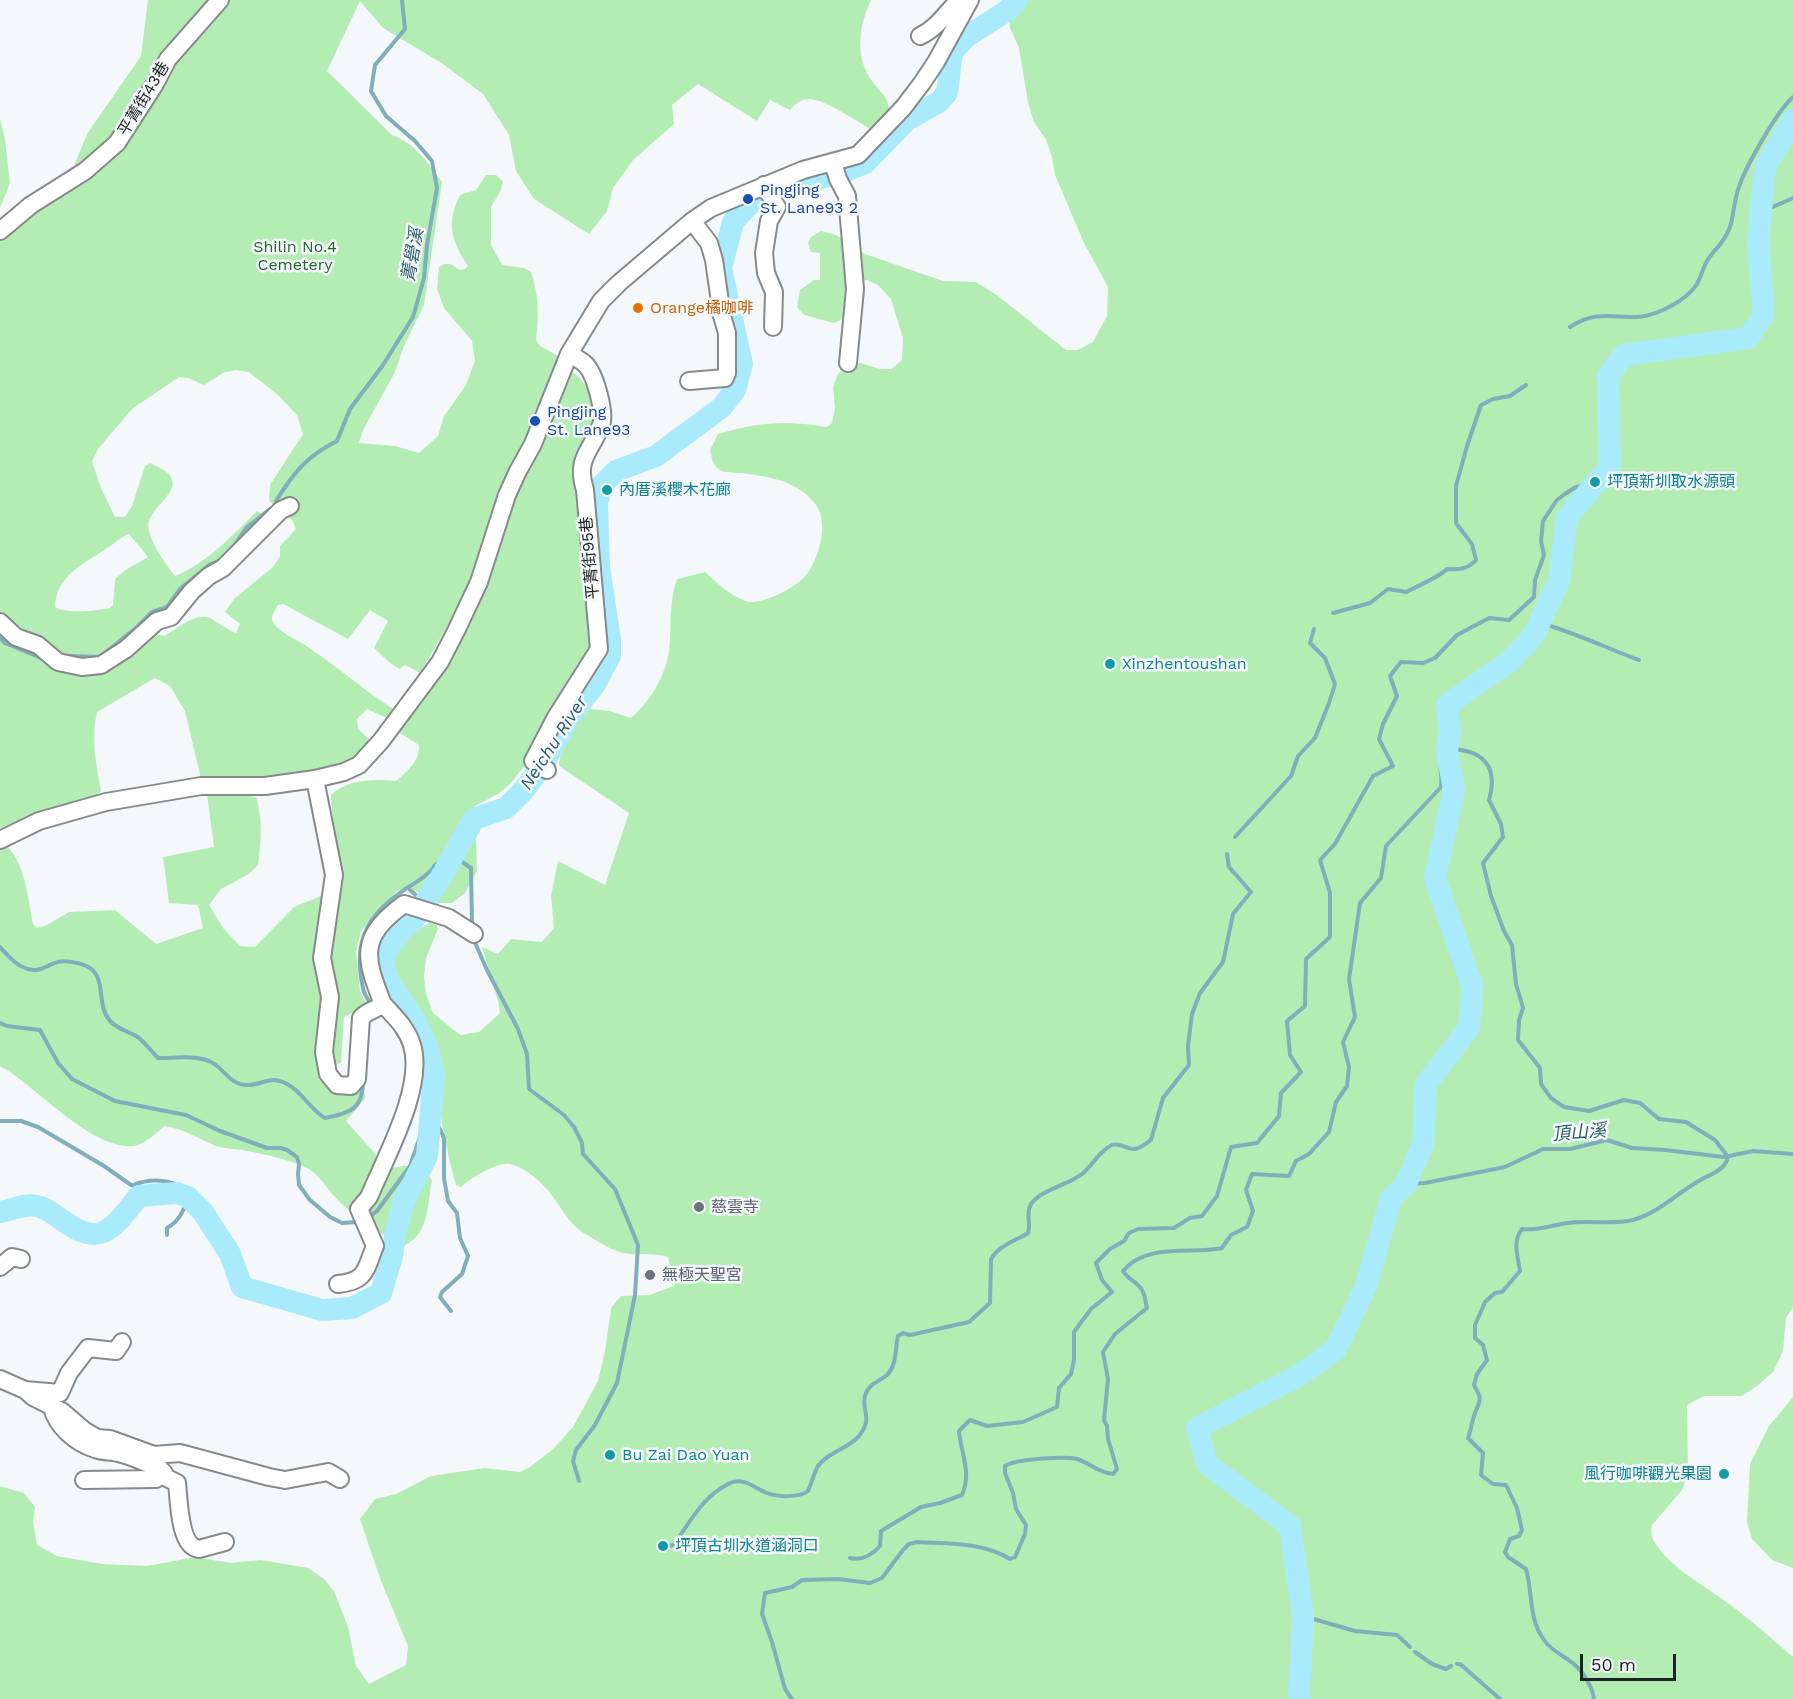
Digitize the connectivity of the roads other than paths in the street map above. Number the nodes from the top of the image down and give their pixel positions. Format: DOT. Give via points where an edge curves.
graph roads {
  1 [pos="220,0"];
  2 [pos="963,3"];
  3 [pos="920,36"];
  4 [pos="835,171"];
  5 [pos="764,185"];
  6 [pos="692,221"];
  7 [pos="0,231"];
  8 [pos="779,322"];
  9 [pos="569,354"];
  10 [pos="848,363"];
  11 [pos="689,381"];
  12 [pos="290,506"];
  13 [pos="0,622"];
  14 [pos="540,766"];
  15 [pos="315,779"];
  16 [pos="0,840"];
  17 [pos="474,934"];
  18 [pos="383,1004"];
  19 [pos="21,1258"];
  20 [pos="0,1267"];
  21 [pos="338,1284"];
  22 [pos="122,1342"];
  23 [pos="0,1379"];
  24 [pos="25,1390"];
  25 [pos="52,1406"];
  26 [pos="163,1476"];
  27 [pos="334,1476"];
  28 [pos="84,1479"];
  29 [pos="225,1542"];
  1 -- 7 [label="street, 平菁街43巷" via="168,59 117,143 85,171 31,205"];
  2 -- 3 [label="street" via="944,14 932,31"];
  2 -- 4 [label="street" via="936,62 903,108 858,155"];
  4 -- 5 [label="street" via="803,170"];
  4 -- 10 [label="street" via="847,196 855,289"];
  5 -- 6 [label="street" via="711,208"];
  5 -- 8 [label="street" via="777,207 769,221 764,253"];
  6 -- 9 [label="street" via="601,301"];
  6 -- 11 [label="street" via="710,243 714,260 727,333 727,373 725,378"];
  9 -- 14 [label="street, 平菁街95巷" via="586,364 595,381 603,423 583,460 581,476 599,649 556,717"];
  9 -- 15 [label="street" via="533,444 507,495 479,582 440,662 359,765"];
  12 -- 13 [label="street" via="281,510 224,568 192,591 171,617 158,621 101,665 82,667 58,662 38,645 16,637"];
  15 -- 16 [label="street" via="265,786 201,786 106,801 39,821"];
  15 -- 18 [label="street" via="334,875 322,958 330,997 324,1052 328,1074 337,1085 351,1086 357,1078 361,1018"];
  17 -- 18 [label="street" via="449,918 404,904 396,910 369,943 369,962"];
  18 -- 21 [label="street" via="404,1027 412,1045 413,1088 369,1197 359,1209 375,1246 365,1273 353,1282"];
  19 -- 20 [label="street" via="12,1257"];
  22 -- 24 [label="street" via="116,1351 88,1348 60,1392"];
  23 -- 24 [label="street"];
  24 -- 25 [label="street"];
  25 -- 26 [label="street" via="64,1429 77,1440 96,1450 118,1453 159,1468"];
  25 -- 27 [label="street" via="97,1438 154,1455 180,1453 285,1480"];
  26 -- 28 [label="street"];
  26 -- 29 [label="street" via="177,1483 188,1545 199,1549"];
}
